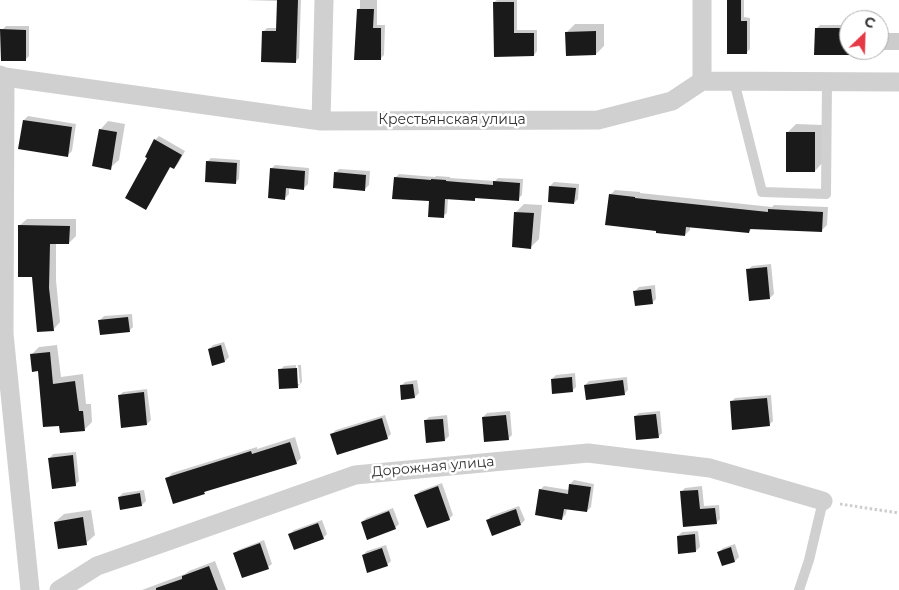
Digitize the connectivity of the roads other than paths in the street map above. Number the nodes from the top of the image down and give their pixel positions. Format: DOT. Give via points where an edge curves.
graph roads {
  1 [pos="324,0"];
  2 [pos="702,0"];
  3 [pos="3,76"];
  4 [pos="702,81"];
  5 [pos="734,81"];
  6 [pos="827,82"];
  7 [pos="899,82"];
  8 [pos="321,121"];
  9 [pos="823,501"];
  10 [pos="30,590"];
  11 [pos="59,590"];
  12 [pos="799,590"];
  1 -- 8 [label="street"];
  2 -- 4 [label="street"];
  3 -- 8 [label="street, Крестьянская улица"];
  3 -- 10 [label="street" via="4,334"];
  4 -- 5 [label="street"];
  4 -- 8 [label="street, Крестьянская улица" via="672,101 598,120"];
  5 -- 6 [label="street"];
  5 -- 6 [label="lane" via="762,192 826,194"];
  6 -- 7 [label="street"];
  9 -- 11 [label="street, Дорожная улица" via="710,468 588,453 355,475 97,566"];
  9 -- 12 [label="lane" via="810,560"];
}
